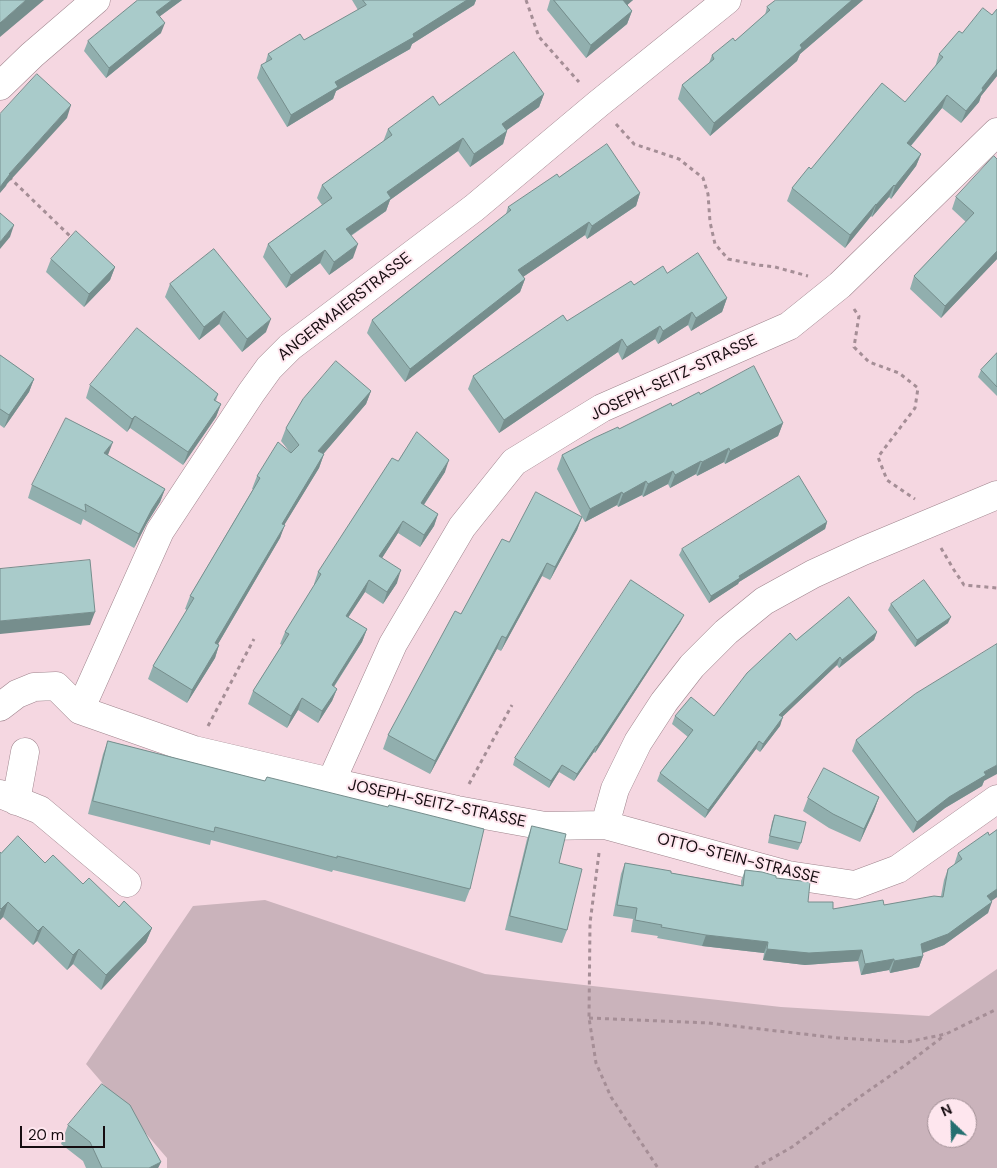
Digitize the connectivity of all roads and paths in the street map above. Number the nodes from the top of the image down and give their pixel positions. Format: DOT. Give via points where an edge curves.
graph roads {
  1 [pos="96,0"];
  2 [pos="526,0"];
  3 [pos="727,0"];
  4 [pos="0,86"];
  5 [pos="598,104"];
  6 [pos="619,127"];
  7 [pos="997,132"];
  8 [pos="7,175"];
  9 [pos="74,240"];
  10 [pos="775,266"];
  11 [pos="854,347"];
  12 [pos="997,495"];
  13 [pos="912,496"];
  14 [pos="936,521"];
  15 [pos="997,588"];
  16 [pos="254,639"];
  17 [pos="512,705"];
  18 [pos="0,707"];
  19 [pos="80,710"];
  20 [pos="194,750"];
  21 [pos="25,752"];
  22 [pos="331,782"];
  23 [pos="8,798"];
  24 [pos="997,799"];
  25 [pos="457,810"];
  26 [pos="605,825"];
  27 [pos="127,883"];
  28 [pos="997,1009"];
  29 [pos="590,1018"];
  30 [pos="946,1034"];
  31 [pos="658,1168"];
  32 [pos="755,1168"];
  1 -- 4 [label="street"];
  2 -- 5 [label="path" via="540,37"];
  3 -- 5 [label="street, ANGERMAIERSTRASSE"];
  5 -- 19 [label="street, ANGERMAIERSTRASSE" via="474,208 290,347 269,368 160,531"];
  6 -- 10 [label="path" via="634,144 679,159 704,178 715,244 728,259"];
  7 -- 22 [label="street, JOSEPH-SEITZ-STRASSE" via="840,285 789,326 602,408 514,462 462,526 393,644"];
  8 -- 9 [label="path"];
  11 -- 13 [label="path" via="869,362 900,373 918,388 915,408 878,457 886,480"];
  12 -- 14 [label="street"];
  14 -- 15 [label="path" via="940,545 964,585"];
  14 -- 26 [label="street" via="812,574 764,602 726,632 692,666 638,742 615,789"];
  16 -- 20 [label="path"];
  17 -- 25 [label="path"];
  18 -- 19 [label="street" via="17,694 34,687 56,686"];
  19 -- 20 [label="street"];
  20 -- 22 [label="street"];
  21 -- 23 [label="street"];
  22 -- 25 [label="street, JOSEPH-SEITZ-STRASSE"];
  23 -- 27 [label="street" via="40,810"];
  24 -- 26 [label="street, OTTO-STEIN-STRASSE" via="898,869 856,885 788,875"];
  25 -- 26 [label="street, JOSEPH-SEITZ-STRASSE" via="545,826"];
  26 -- 29 [label="path" via="590,923"];
  28 -- 30 [label="path"];
  29 -- 30 [label="path" via="708,1023 838,1038 907,1042"];
  29 -- 31 [label="path" via="596,1063 611,1097"];
  30 -- 32 [label="path" via="792,1148"];
}
